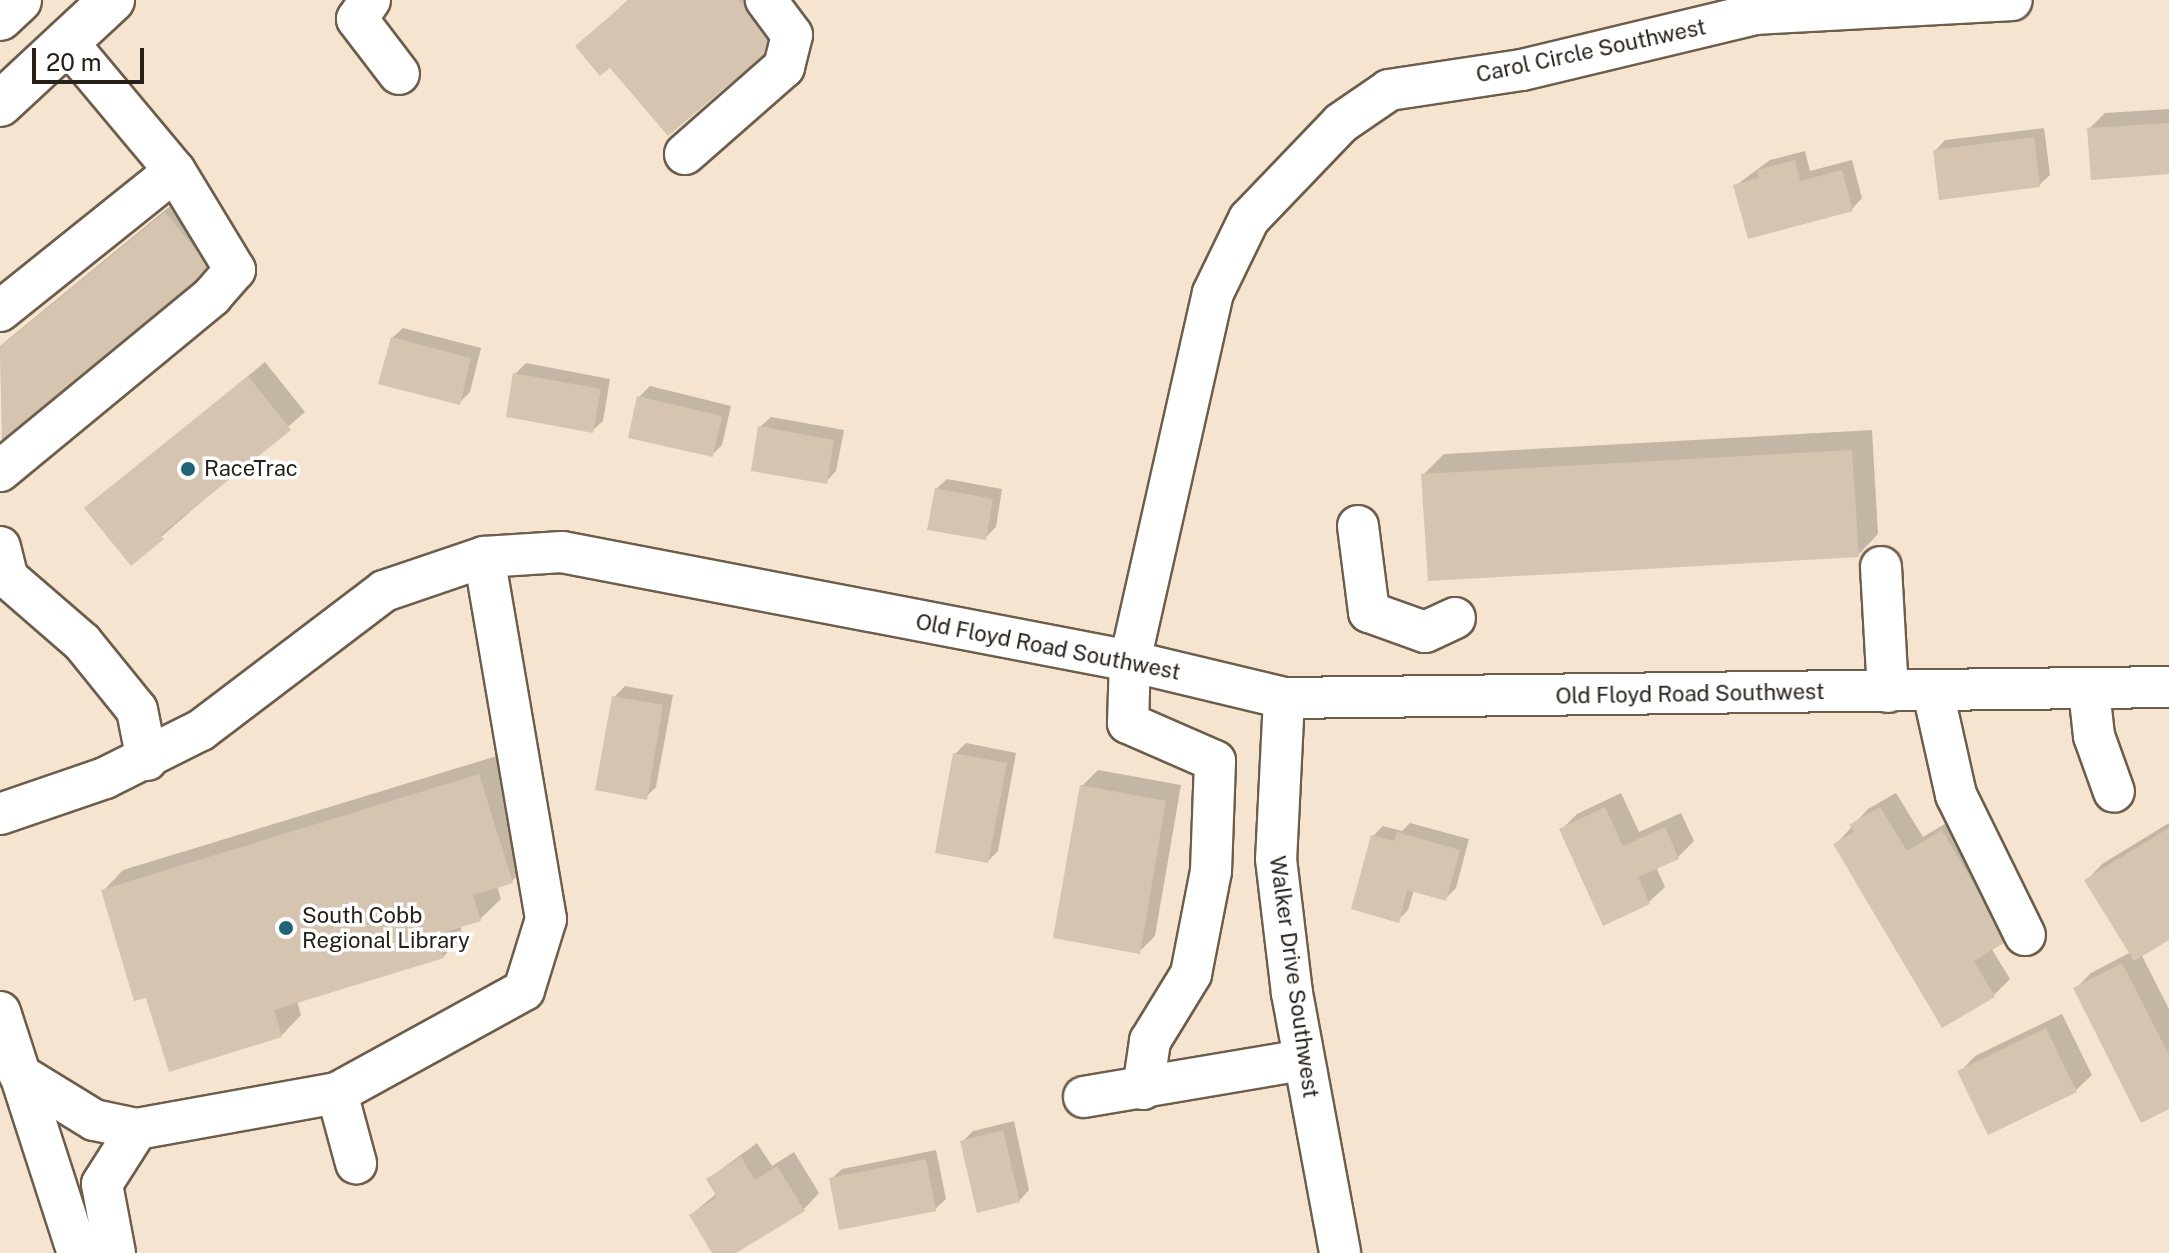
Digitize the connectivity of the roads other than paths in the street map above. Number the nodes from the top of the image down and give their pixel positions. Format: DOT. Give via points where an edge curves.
graph roads {
  1 [pos="19,0"];
  2 [pos="112,0"];
  3 [pos="370,0"];
  4 [pos="766,0"];
  5 [pos="2012,0"];
  6 [pos="0,18"];
  7 [pos="67,42"];
  8 [pos="399,74"];
  9 [pos="0,104"];
  10 [pos="685,154"];
  11 [pos="175,171"];
  12 [pos="0,311"];
  13 [pos="1,466"];
  14 [pos="1358,526"];
  15 [pos="0,547"];
  16 [pos="484,557"];
  17 [pos="1881,567"];
  18 [pos="1455,618"];
  19 [pos="1130,661"];
  20 [pos="2169,687"];
  21 [pos="2089,690"];
  22 [pos="1888,692"];
  23 [pos="1933,692"];
  24 [pos="1284,698"];
  25 [pos="147,760"];
  26 [pos="2114,792"];
  27 [pos="0,814"];
  28 [pos="2025,935"];
  29 [pos="0,1015"];
  30 [pos="1303,1060"];
  31 [pos="19,1074"];
  32 [pos="1143,1089"];
  33 [pos="337,1093"];
  34 [pos="1084,1097"];
  35 [pos="137,1129"];
  36 [pos="356,1163"];
  37 [pos="78,1253"];
  38 [pos="115,1253"];
  39 [pos="1340,1253"];
  1 -- 6 [label="main road"];
  2 -- 7 [label="main road"];
  3 -- 8 [label="street" via="357,19"];
  4 -- 10 [label="street" via="792,35 784,67"];
  5 -- 19 [label="street, Carol Circle Southwest" via="1755,14 1522,70 1389,90 1341,123 1249,219 1213,293"];
  7 -- 9 [label="main road"];
  7 -- 11 [label="street"];
  11 -- 12 [label="street"];
  11 -- 13 [label="street" via="235,270 212,296"];
  14 -- 18 [label="street" via="1369,612 1425,632"];
  15 -- 25 [label="street" via="8,578 82,642 137,710"];
  16 -- 19 [label="street, Old Floyd Road Southwest" via="562,552"];
  16 -- 25 [label="street, Old Floyd Road Southwest" via="384,591 201,730"];
  16 -- 33 [label="street" via="546,919 524,990"];
  17 -- 22 [label="street"];
  19 -- 24 [label="street, Old Floyd Road Southwest"];
  19 -- 32 [label="street, Carol Circle Southwest" via="1128,723 1215,761 1211,871 1191,974 1150,1041"];
  20 -- 21 [label="street, Old Floyd Road Southwest"];
  21 -- 23 [label="street, Old Floyd Road Southwest"];
  21 -- 26 [label="street" via="2094,736"];
  22 -- 23 [label="street, Old Floyd Road Southwest"];
  22 -- 24 [label="street, Old Floyd Road Southwest"];
  23 -- 28 [label="street" via="1956,795"];
  24 -- 30 [label="street, Walker Drive Southwest" via="1276,859"];
  25 -- 27 [label="street, Old Floyd Road Southwest"];
  29 -- 31 [label="street"];
  30 -- 32 [label="street"];
  30 -- 39 [label="street, Walker Drive Southwest"];
  31 -- 35 [label="street" via="94,1120"];
  31 -- 37 [label="street"];
  32 -- 34 [label="street"];
  33 -- 35 [label="street"];
  33 -- 36 [label="street"];
  35 -- 38 [label="street" via="102,1184"];
}
